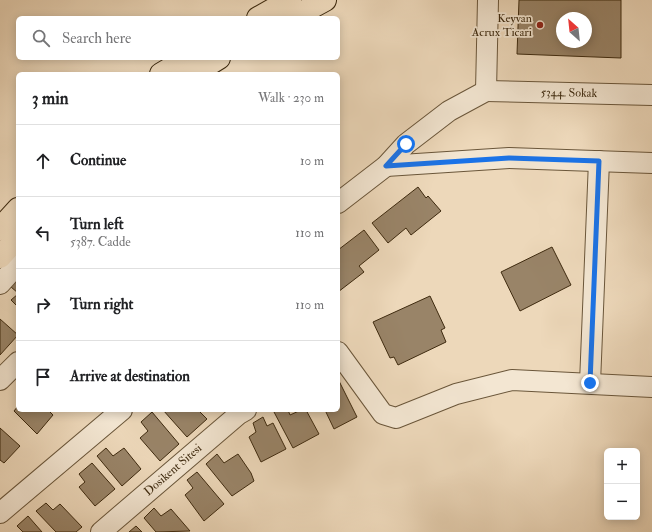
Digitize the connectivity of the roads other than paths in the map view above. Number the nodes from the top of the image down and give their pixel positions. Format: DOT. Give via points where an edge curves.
graph roads {
  1 [pos="325,0"];
  2 [pos="488,0"];
  3 [pos="285,6"];
  4 [pos="262,16"];
  5 [pos="185,60"];
  6 [pos="216,60"];
  7 [pos="164,72"];
  8 [pos="196,72"];
  9 [pos="486,91"];
  10 [pos="652,95"];
  11 [pos="599,161"];
  12 [pos="652,163"];
  13 [pos="386,166"];
  14 [pos="340,201"];
  15 [pos="16,211"];
  16 [pos="0,229"];
  17 [pos="16,240"];
  18 [pos="0,257"];
  19 [pos="16,266"];
  20 [pos="0,284"];
  21 [pos="340,355"];
  22 [pos="16,364"];
  23 [pos="0,380"];
  24 [pos="590,383"];
  25 [pos="652,387"];
  26 [pos="120,412"];
  27 [pos="242,412"];
  28 [pos="0,513"];
  29 [pos="101,532"];
  1 -- 3 [label="main road"];
  2 -- 9 [label="street"];
  3 -- 4 [label="main road"];
  5 -- 7 [label="main road"];
  6 -- 8 [label="main road"];
  9 -- 10 [label="street, 5344. Sokak"];
  9 -- 13 [label="street" via="449,111 418,134"];
  11 -- 12 [label="street"];
  11 -- 13 [label="street" via="509,158"];
  11 -- 24 [label="street"];
  13 -- 14 [label="street"];
  15 -- 16 [label="main road"];
  17 -- 18 [label="main road"];
  19 -- 20 [label="street"];
  21 -- 24 [label="street" via="383,414 396,418 456,394 512,380"];
  22 -- 23 [label="street"];
  24 -- 25 [label="street"];
  26 -- 28 [label="street"];
  27 -- 29 [label="street, Dosikent Sitesi"];
}
